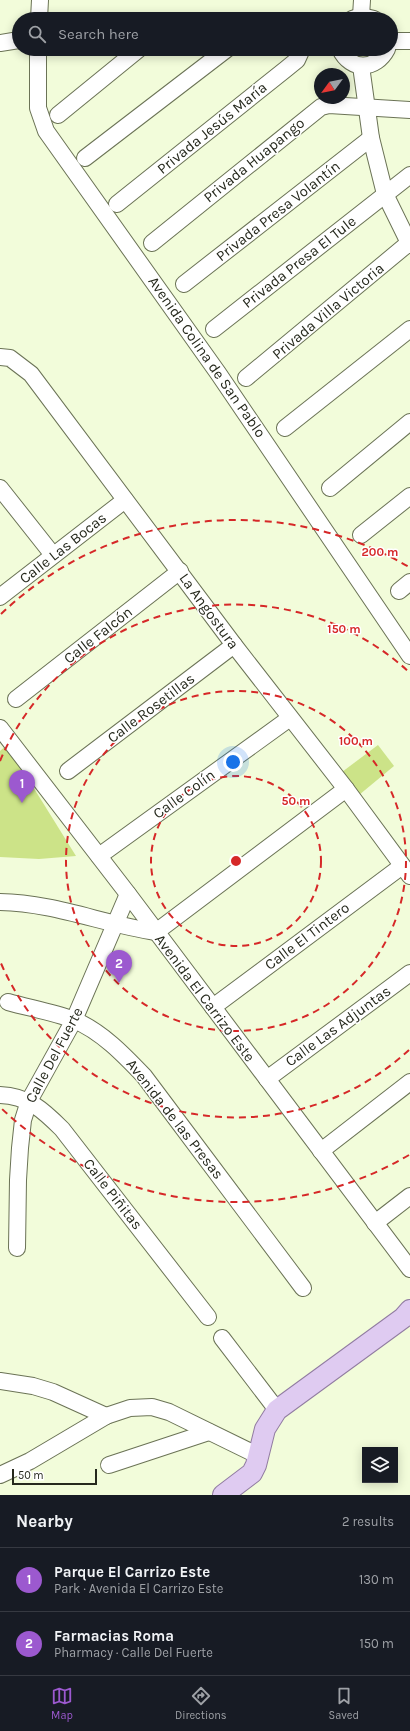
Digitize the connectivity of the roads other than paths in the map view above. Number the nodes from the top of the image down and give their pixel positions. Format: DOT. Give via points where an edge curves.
graph roads {
  1 [pos="40,0"];
  2 [pos="362,0"];
  3 [pos="39,12"];
  4 [pos="362,12"];
  5 [pos="12,41"];
  6 [pos="398,41"];
  7 [pos="410,41"];
  8 [pos="0,43"];
  9 [pos="38,56"];
  10 [pos="130,56"];
  11 [pos="217,56"];
  12 [pos="299,56"];
  13 [pos="344,56"];
  14 [pos="383,56"];
  15 [pos="361,66"];
  16 [pos="367,106"];
  17 [pos="410,110"];
  18 [pos="58,115"];
  19 [pos="371,138"];
  20 [pos="86,158"];
  21 [pos="410,175"];
  22 [pos="385,194"];
  23 [pos="117,204"];
  24 [pos="152,243"];
  25 [pos="410,243"];
  26 [pos="184,284"];
  27 [pos="214,329"];
  28 [pos="410,329"];
  29 [pos="0,357"];
  30 [pos="246,378"];
  31 [pos="410,422"];
  32 [pos="285,428"];
  33 [pos="0,488"];
  34 [pos="330,488"];
  35 [pos="410,496"];
  36 [pos="125,500"];
  37 [pos="361,535"];
  38 [pos="53,555"];
  39 [pos="180,571"];
  40 [pos="0,597"];
  41 [pos="234,645"];
  42 [pos="410,656"];
  43 [pos="16,699"];
  44 [pos="290,718"];
  45 [pos="0,728"];
  46 [pos="68,771"];
  47 [pos="346,789"];
  48 [pos="99,856"];
  49 [pos="406,871"];
  50 [pos="128,894"];
  51 [pos="0,902"];
  52 [pos="116,923"];
  53 [pos="156,932"];
  54 [pos="410,974"];
  55 [pos="8,1002"];
  56 [pos="213,1007"];
  57 [pos="74,1020"];
  58 [pos="267,1079"];
  59 [pos="410,1082"];
  60 [pos="0,1095"];
  61 [pos="29,1101"];
  62 [pos="321,1151"];
  63 [pos="410,1196"];
  64 [pos="375,1223"];
  65 [pos="17,1248"];
  66 [pos="410,1269"];
  67 [pos="303,1288"];
  68 [pos="408,1314"];
  69 [pos="208,1317"];
  70 [pos="222,1338"];
  71 [pos="0,1381"];
  72 [pos="277,1410"];
  73 [pos="106,1416"];
  74 [pos="209,1432"];
  75 [pos="259,1456"];
  76 [pos="109,1465"];
  77 [pos="0,1474"];
  78 [pos="222,1495"];
  1 -- 3 [label="street"];
  2 -- 4 [label="street"];
  5 -- 8 [label="street"];
  6 -- 7 [label="street"];
  9 -- 42 [label="street, Avenida Colina de San Pablo" via="38,108 46,131 206,355"];
  10 -- 18 [label="street"];
  11 -- 20 [label="street"];
  12 -- 23 [label="street, Privada Jesús María"];
  13 -- 15 [label="street"];
  14 -- 15 [label="street" via="370,65"];
  15 -- 16 [label="street"];
  16 -- 17 [label="street, Privada Huapango"];
  16 -- 19 [label="street"];
  16 -- 24 [label="street, Privada Huapango" via="329,104 321,107"];
  19 -- 22 [label="street"];
  19 -- 26 [label="street, Privada Presa Volantín"];
  21 -- 22 [label="street, Privada Presa El Tule"];
  22 -- 25 [label="street"];
  22 -- 27 [label="street, Privada Presa El Tule"];
  25 -- 30 [label="street, Privada Villa Victoria"];
  28 -- 32 [label="street"];
  29 -- 36 [label="street, La Angostura" via="10,358 31,374"];
  31 -- 34 [label="street"];
  33 -- 38 [label="street"];
  35 -- 37 [label="street"];
  36 -- 38 [label="street, Calle Las Bocas"];
  36 -- 39 [label="street, La Angostura"];
  38 -- 40 [label="street, Calle Las Bocas"];
  39 -- 41 [label="street, La Angostura"];
  39 -- 43 [label="street, Calle Falcón"];
  41 -- 44 [label="street, La Angostura"];
  41 -- 46 [label="street, Calle Rosetillas"];
  44 -- 47 [label="street, La Angostura"];
  44 -- 48 [label="street, Calle Colín"];
  45 -- 48 [label="street, Avenida El Carrizo Este"];
  47 -- 49 [label="street, La Angostura"];
  47 -- 53 [label="street"];
  48 -- 50 [label="street, Avenida El Carrizo Este"];
  49 -- 56 [label="street, Calle El Tintero"];
  50 -- 52 [label="street, Calle Del Fuerte"];
  50 -- 53 [label="street, Avenida El Carrizo Este"];
  51 -- 52 [label="street" via="52,907"];
  52 -- 53 [label="street"];
  52 -- 57 [label="street, Calle Del Fuerte"];
  53 -- 56 [label="street, Avenida El Carrizo Este"];
  54 -- 58 [label="street, Calle Las Adjuntas"];
  55 -- 57 [label="street, Avenida de las Presas"];
  56 -- 58 [label="street, Avenida El Carrizo Este"];
  57 -- 61 [label="street, Calle Del Fuerte"];
  57 -- 67 [label="street, Avenida de las Presas" via="122,1053 144,1076"];
  58 -- 62 [label="street, Avenida El Carrizo Este"];
  59 -- 62 [label="street"];
  60 -- 61 [label="street, Calle Piñitas"];
  61 -- 65 [label="street, Calle Del Fuerte" via="23,1120 20,1148"];
  61 -- 69 [label="street, Calle Piñitas" via="62,1128"];
  62 -- 64 [label="street, Avenida El Carrizo Este"];
  63 -- 64 [label="street"];
  64 -- 66 [label="street, Avenida El Carrizo Este"];
  68 -- 72 [label="main road"];
  70 -- 72 [label="street"];
  71 -- 73 [label="street" via="53,1392"];
  72 -- 75 [label="main road" via="266,1429"];
  73 -- 74 [label="street" via="130,1408 152,1407 169,1412"];
  73 -- 77 [label="street" via="30,1461"];
  74 -- 75 [label="street"];
  74 -- 76 [label="street"];
  75 -- 78 [label="main road" via="252,1473"];
}
